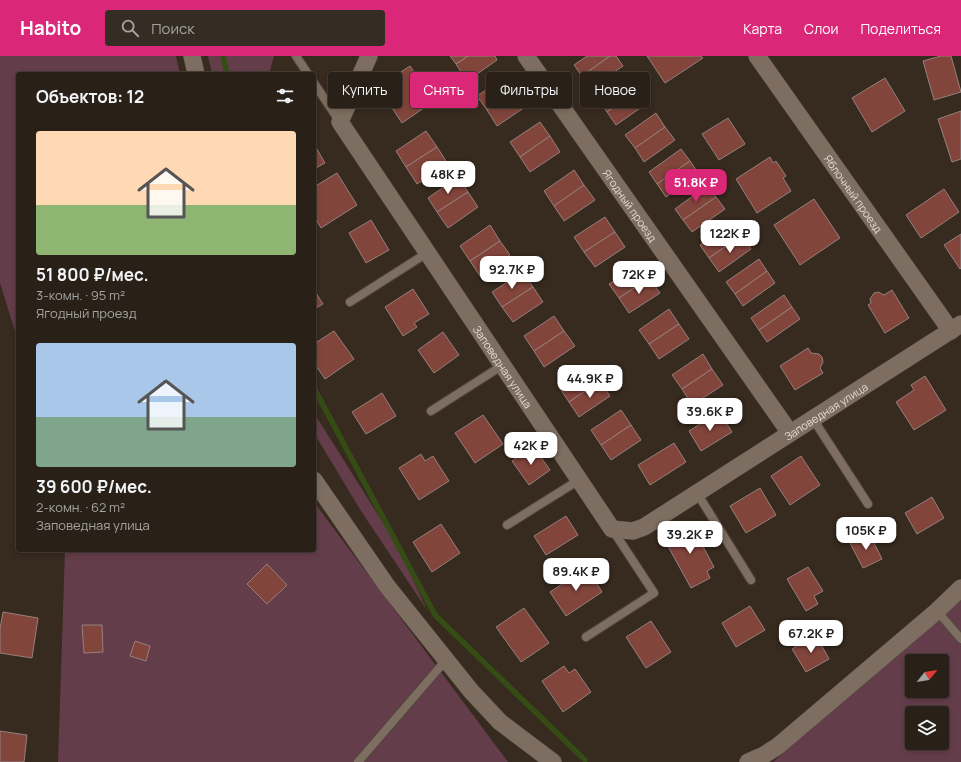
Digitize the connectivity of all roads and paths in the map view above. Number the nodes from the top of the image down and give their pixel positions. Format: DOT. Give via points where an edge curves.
graph roads {
  1 [pos="192,56"];
  2 [pos="296,56"];
  3 [pos="369,56"];
  4 [pos="526,56"];
  5 [pos="757,56"];
  6 [pos="196,72"];
  7 [pos="307,72"];
  8 [pos="316,86"];
  9 [pos="340,122"];
  10 [pos="427,253"];
  11 [pos="350,302"];
  12 [pos="956,327"];
  13 [pos="503,365"];
  14 [pos="431,411"];
  15 [pos="813,418"];
  16 [pos="790,433"];
  17 [pos="579,480"];
  18 [pos="317,489"];
  19 [pos="697,493"];
  20 [pos="868,504"];
  21 [pos="507,525"];
  22 [pos="612,529"];
  23 [pos="750,580"];
  24 [pos="961,588"];
  25 [pos="936,611"];
  26 [pos="586,637"];
  27 [pos="961,639"];
  28 [pos="446,660"];
  29 [pos="358,762"];
  30 [pos="553,762"];
  31 [pos="748,762"];
  1 -- 6 [label="street"];
  2 -- 7 [label="lane"];
  3 -- 9 [label="street"];
  4 -- 16 [label="street, Ягодный проезд"];
  5 -- 12 [label="street, Яблочный проезд"];
  8 -- 9 [label="lane, Заповедная улица"];
  9 -- 10 [label="street, Заповедная улица"];
  10 -- 11 [label="lane"];
  10 -- 13 [label="street, Заповедная улица"];
  12 -- 15 [label="street, Заповедная улица"];
  13 -- 14 [label="lane"];
  13 -- 17 [label="street, Заповедная улица"];
  15 -- 16 [label="street, Заповедная улица"];
  15 -- 20 [label="lane"];
  16 -- 19 [label="street, Заповедная улица"];
  17 -- 21 [label="lane"];
  17 -- 22 [label="street, Заповедная улица"];
  18 -- 28 [label="street" via="387,586"];
  19 -- 22 [label="street, Заповедная улица" via="644,527 633,531"];
  19 -- 23 [label="lane"];
  22 -- 26 [label="lane" via="654,593"];
  24 -- 25 [label="street"];
  25 -- 27 [label="lane"];
  25 -- 31 [label="street" via="778,746"];
  28 -- 29 [label="lane"];
  28 -- 30 [label="street" via="500,722"];
}
